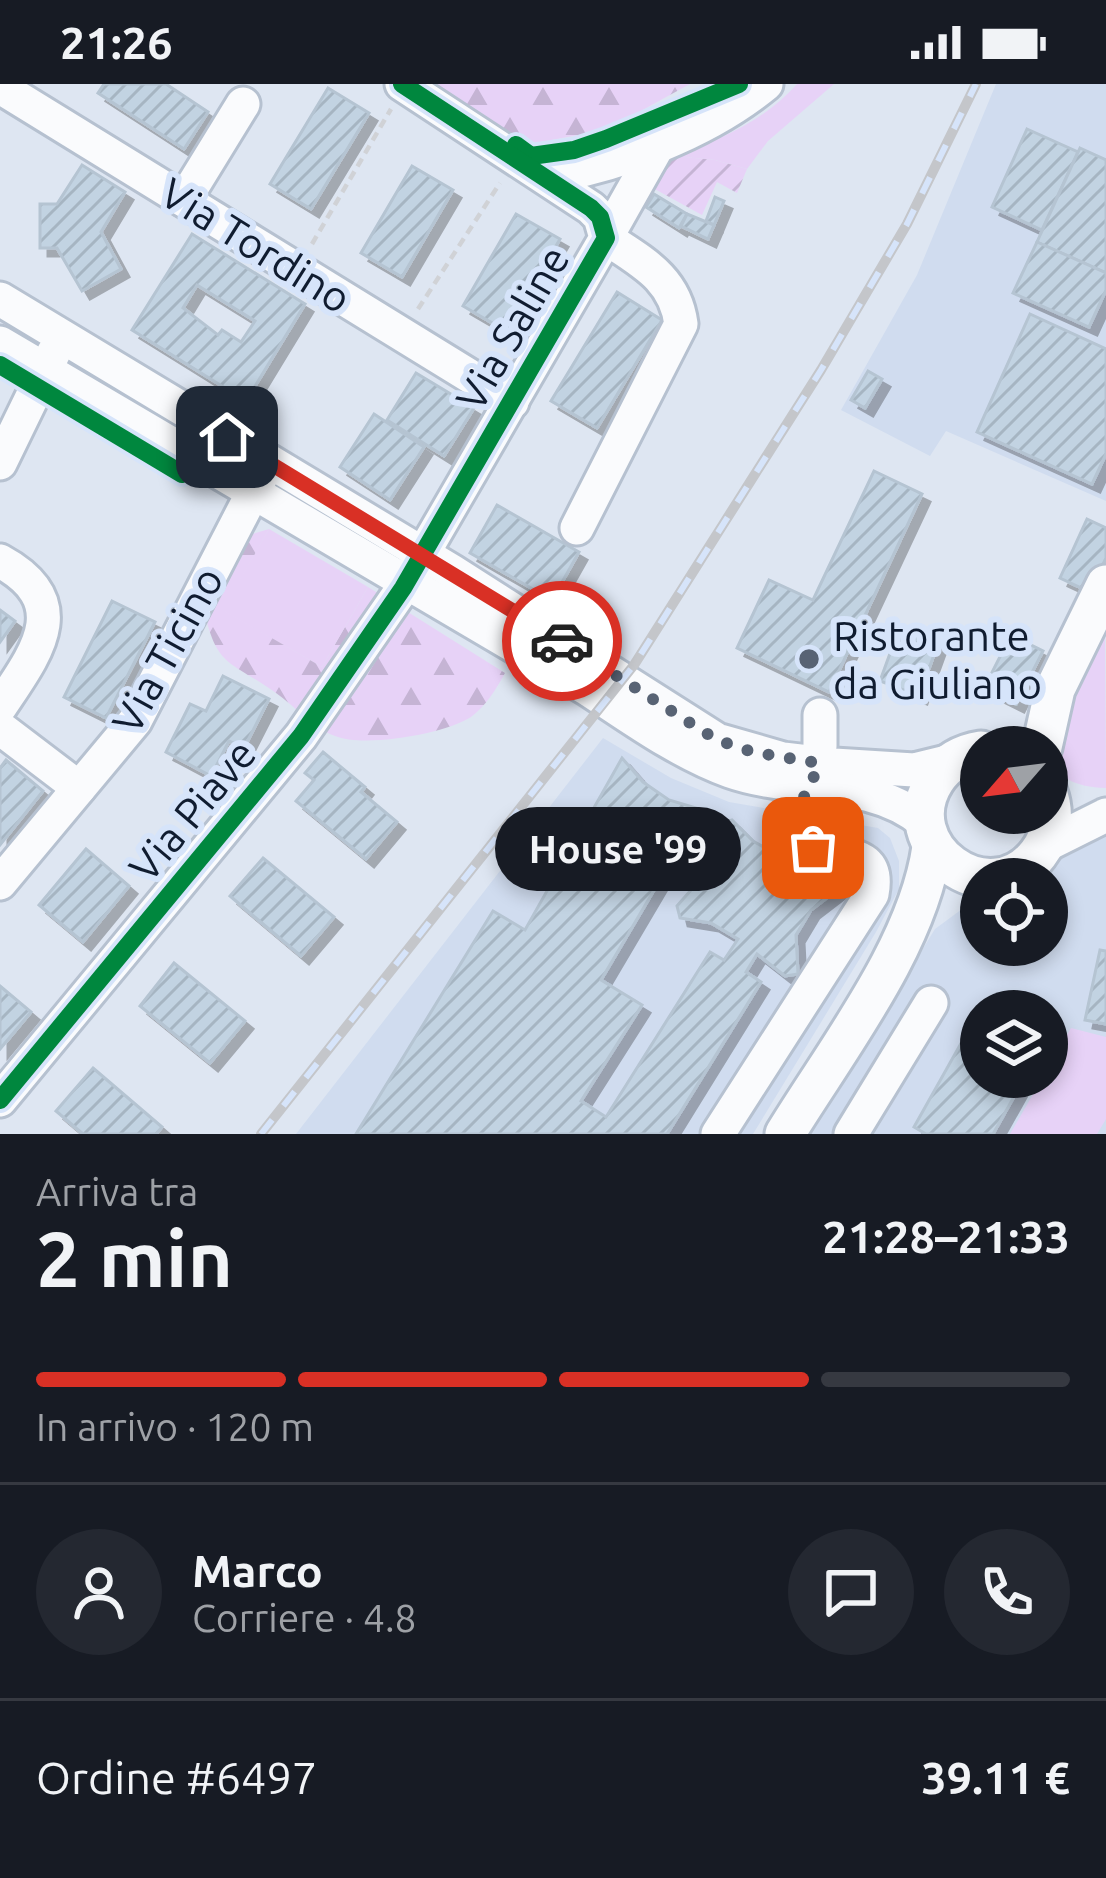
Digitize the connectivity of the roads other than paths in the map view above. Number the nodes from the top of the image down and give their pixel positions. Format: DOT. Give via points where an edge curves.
graph roads {
  1 [pos="766,84"];
  2 [pos="403,85"];
  3 [pos="0,87"];
  4 [pos="242,104"];
  5 [pos="659,144"];
  6 [pos="547,178"];
  7 [pos="184,200"];
  8 [pos="606,238"];
  9 [pos="0,299"];
  10 [pos="62,336"];
  11 [pos="0,343"];
  12 [pos="45,370"];
  13 [pos="512,402"];
  14 [pos="269,461"];
  15 [pos="0,464"];
  16 [pos="252,492"];
  17 [pos="577,528"];
  18 [pos="0,561"];
  19 [pos="414,568"];
  20 [pos="1106,585"];
  21 [pos="1055,689"];
  22 [pos="0,707"];
  23 [pos="820,715"];
  24 [pos="1021,726"];
  25 [pos="1047,726"];
  26 [pos="0,728"];
  27 [pos="960,757"];
  28 [pos="960,765"];
  29 [pos="79,788"];
  30 [pos="808,789"];
  31 [pos="1068,805"];
  32 [pos="1106,815"];
  33 [pos="1047,834"];
  34 [pos="928,835"];
  35 [pos="1044,846"];
  36 [pos="1032,858"];
  37 [pos="960,871"];
  38 [pos="0,883"];
  39 [pos="960,896"];
  40 [pos="901,944"];
  41 [pos="807,997"];
  42 [pos="931,1003"];
  43 [pos="852,1024"];
  44 [pos="0,1100"];
  45 [pos="793,1120"];
  46 [pos="718,1134"];
  47 [pos="850,1134"];
  1 -- 5 [label="street"];
  2 -- 6 [label="street, Via Saline"];
  3 -- 7 [label="street, Via Tordino"];
  4 -- 7 [label="street"];
  5 -- 6 [label="street"];
  5 -- 8 [label="street"];
  6 -- 8 [label="street, Via Saline" via="591,208"];
  7 -- 13 [label="street, Via Tordino"];
  8 -- 13 [label="street, Via Saline"];
  8 -- 17 [label="street" via="672,288 681,324"];
  9 -- 10 [label="street"];
  10 -- 12 [label="street"];
  10 -- 14 [label="street"];
  11 -- 12 [label="street"];
  12 -- 15 [label="street"];
  12 -- 16 [label="street"];
  13 -- 19 [label="street, Via Saline"];
  14 -- 16 [label="street, Via Ticino"];
  14 -- 19 [label="street"];
  16 -- 19 [label="street"];
  16 -- 29 [label="street, Via Ticino" via="135,721"];
  18 -- 22 [label="street" via="34,588 44,628"];
  19 -- 30 [label="street"];
  19 -- 44 [label="street, Via Piave" via="301,736"];
  20 -- 21 [label="main road"];
  21 -- 24 [label="main road"];
  21 -- 25 [label="main road"];
  23 -- 30 [label="street"];
  26 -- 29 [label="street"];
  27 -- 30 [label="street"];
  28 -- 34 [label="main road" via="931,786"];
  29 -- 38 [label="street, Via Ticino"];
  30 -- 34 [label="street" via="889,798"];
  30 -- 41 [label="street" via="813,848 866,861 874,881 867,906"];
  31 -- 32 [label="street"];
  32 -- 35 [label="street"];
  33 -- 35 [label="main road"];
  34 -- 37 [label="main road"];
  34 -- 40 [label="main road" via="928,881"];
  35 -- 36 [label="main road"];
  39 -- 40 [label="main road"];
  40 -- 43 [label="main road"];
  41 -- 43 [label="street"];
  41 -- 46 [label="street"];
  42 -- 47 [label="street"];
  43 -- 45 [label="main road"];
  45 -- 47 [label="street"];
}
